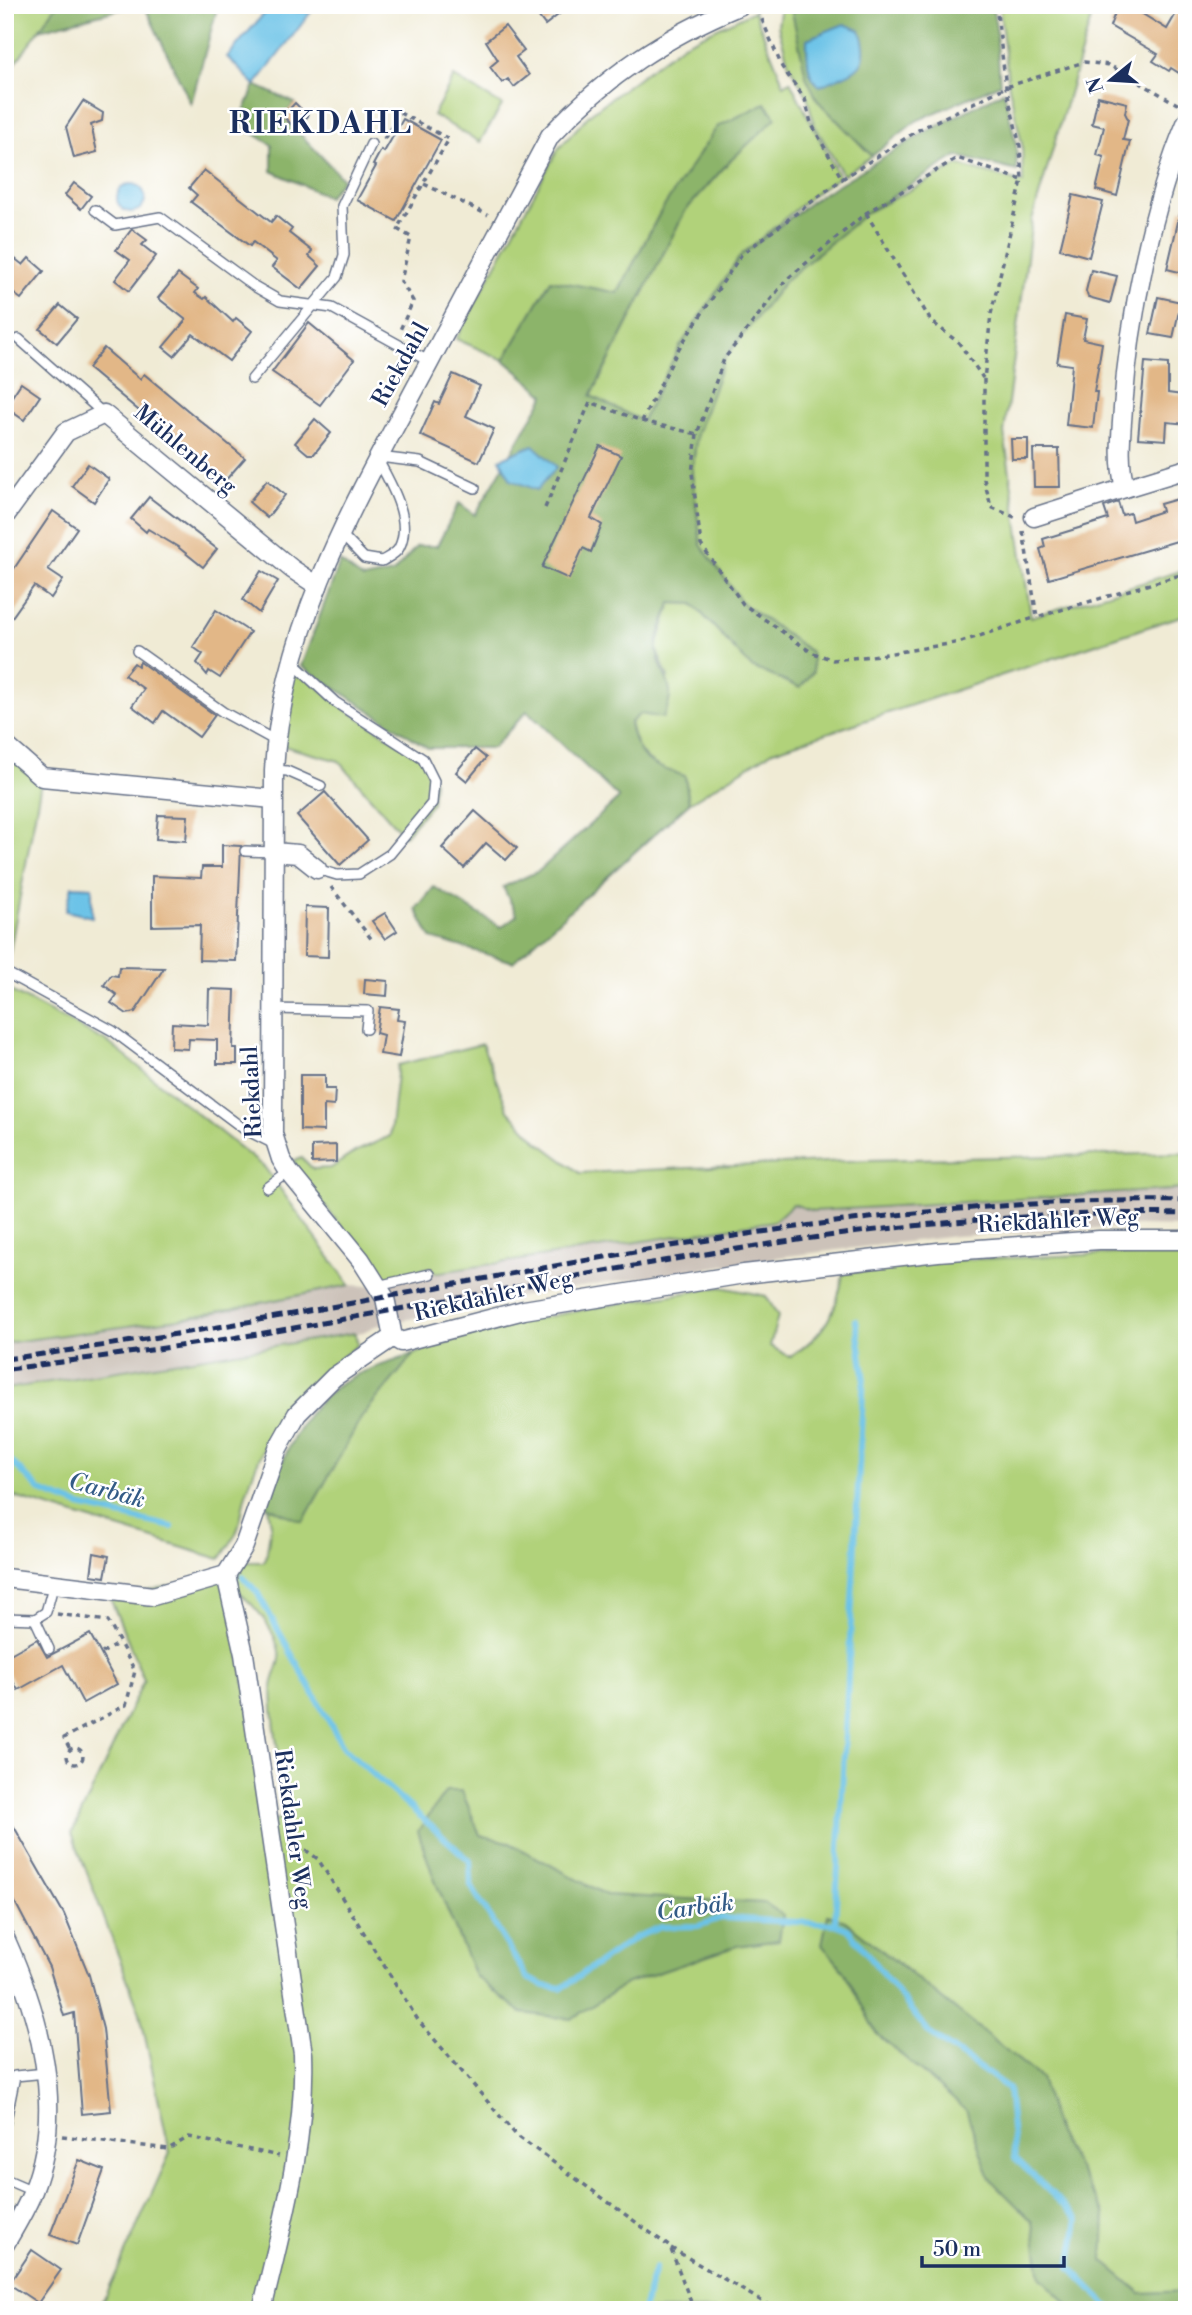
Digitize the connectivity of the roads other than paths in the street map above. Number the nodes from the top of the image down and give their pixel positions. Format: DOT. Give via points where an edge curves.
graph roads {
  1 [pos="741,5"];
  2 [pos="1187,121"];
  3 [pos="371,144"];
  4 [pos="95,210"];
  5 [pos="311,305"];
  6 [pos="19,339"];
  7 [pos="430,362"];
  8 [pos="252,379"];
  9 [pos="104,414"];
  10 [pos="377,457"];
  11 [pos="1187,469"];
  12 [pos="475,488"];
  13 [pos="1125,488"];
  14 [pos="8,505"];
  15 [pos="1034,517"];
  16 [pos="342,535"];
  17 [pos="318,586"];
  18 [pos="137,651"];
  19 [pos="291,662"];
  20 [pos="276,741"];
  21 [pos="5,745"];
  22 [pos="274,770"];
  23 [pos="321,786"];
  24 [pos="274,799"];
  25 [pos="245,851"];
  26 [pos="273,852"];
  27 [pos="317,869"];
  28 [pos="5,972"];
  29 [pos="272,1009"];
  30 [pos="366,1029"];
  31 [pos="277,1146"];
  32 [pos="289,1172"];
  33 [pos="267,1188"];
  34 [pos="1187,1240"];
  35 [pos="430,1274"];
  36 [pos="377,1286"];
  37 [pos="393,1337"];
  38 [pos="226,1575"];
  39 [pos="5,1578"];
  40 [pos="54,1583"];
  41 [pos="5,1618"];
  42 [pos="35,1619"];
  43 [pos="49,1649"];
  44 [pos="5,1938"];
  45 [pos="46,2073"];
  46 [pos="5,2125"];
  47 [pos="5,2179"];
  48 [pos="33,2191"];
  49 [pos="5,2244"];
  50 [pos="262,2310"];
  1 -- 7 [label="street, Riekdahl" via="681,32 587,96 550,136"];
  2 -- 13 [label="street" via="1164,185 1127,349 1119,467"];
  3 -- 5 [label="lane" via="342,206 344,255 337,277"];
  4 -- 5 [label="lane" via="115,225 160,218 254,286 281,301"];
  5 -- 7 [label="lane" via="332,307"];
  5 -- 8 [label="lane"];
  6 -- 9 [label="lane"];
  7 -- 10 [label="street, Riekdahl"];
  9 -- 14 [label="street, Mühlenberg" via="66,432"];
  9 -- 17 [label="street, Mühlenberg"];
  10 -- 12 [label="lane" via="420,461"];
  10 -- 16 [label="street, Riekdahl"];
  10 -- 16 [label="lane" via="394,490 404,531 398,550 382,561 364,558"];
  11 -- 13 [label="street"];
  13 -- 15 [label="street"];
  16 -- 17 [label="street, Riekdahl"];
  17 -- 19 [label="street, Riekdahl"];
  18 -- 20 [label="lane" via="223,712"];
  19 -- 20 [label="street, Riekdahl"];
  19 -- 27 [label="lane" via="335,702 423,759 434,781 432,803 390,854 359,874 337,875"];
  20 -- 22 [label="street, Riekdahl"];
  21 -- 24 [label="street" via="42,777"];
  22 -- 23 [label="lane"];
  22 -- 24 [label="street, Riekdahl"];
  24 -- 26 [label="street, Riekdahl"];
  25 -- 26 [label="lane"];
  26 -- 27 [label="street" via="298,854"];
  26 -- 29 [label="street, Riekdahl"];
  28 -- 31 [label="lane" via="114,1031 244,1129"];
  29 -- 30 [label="lane" via="368,1011"];
  29 -- 31 [label="street, Riekdahl" via="272,1123"];
  31 -- 32 [label="street, Riekdahl"];
  32 -- 33 [label="lane"];
  32 -- 36 [label="street, Riekdahl"];
  34 -- 37 [label="street, Riekdahler Weg" via="1099,1240 938,1252 744,1274 524,1310 401,1342"];
  35 -- 36 [label="lane"];
  36 -- 37 [label="street, Riekdahl"];
  37 -- 38 [label="street, Riekdahler Weg" via="334,1377 297,1414 270,1469 244,1546"];
  38 -- 40 [label="street" via="153,1596"];
  38 -- 50 [label="street, Riekdahler Weg" via="244,1654 303,2054 305,2100 298,2160"];
  39 -- 40 [label="street"];
  40 -- 42 [label="lane" via="46,1612"];
  41 -- 42 [label="lane"];
  42 -- 43 [label="lane"];
  44 -- 45 [label="street" via="27,1987"];
  45 -- 46 [label="lane" via="16,2076"];
  45 -- 48 [label="street" via="46,2134"];
  47 -- 48 [label="lane"];
  48 -- 49 [label="street"];
}
